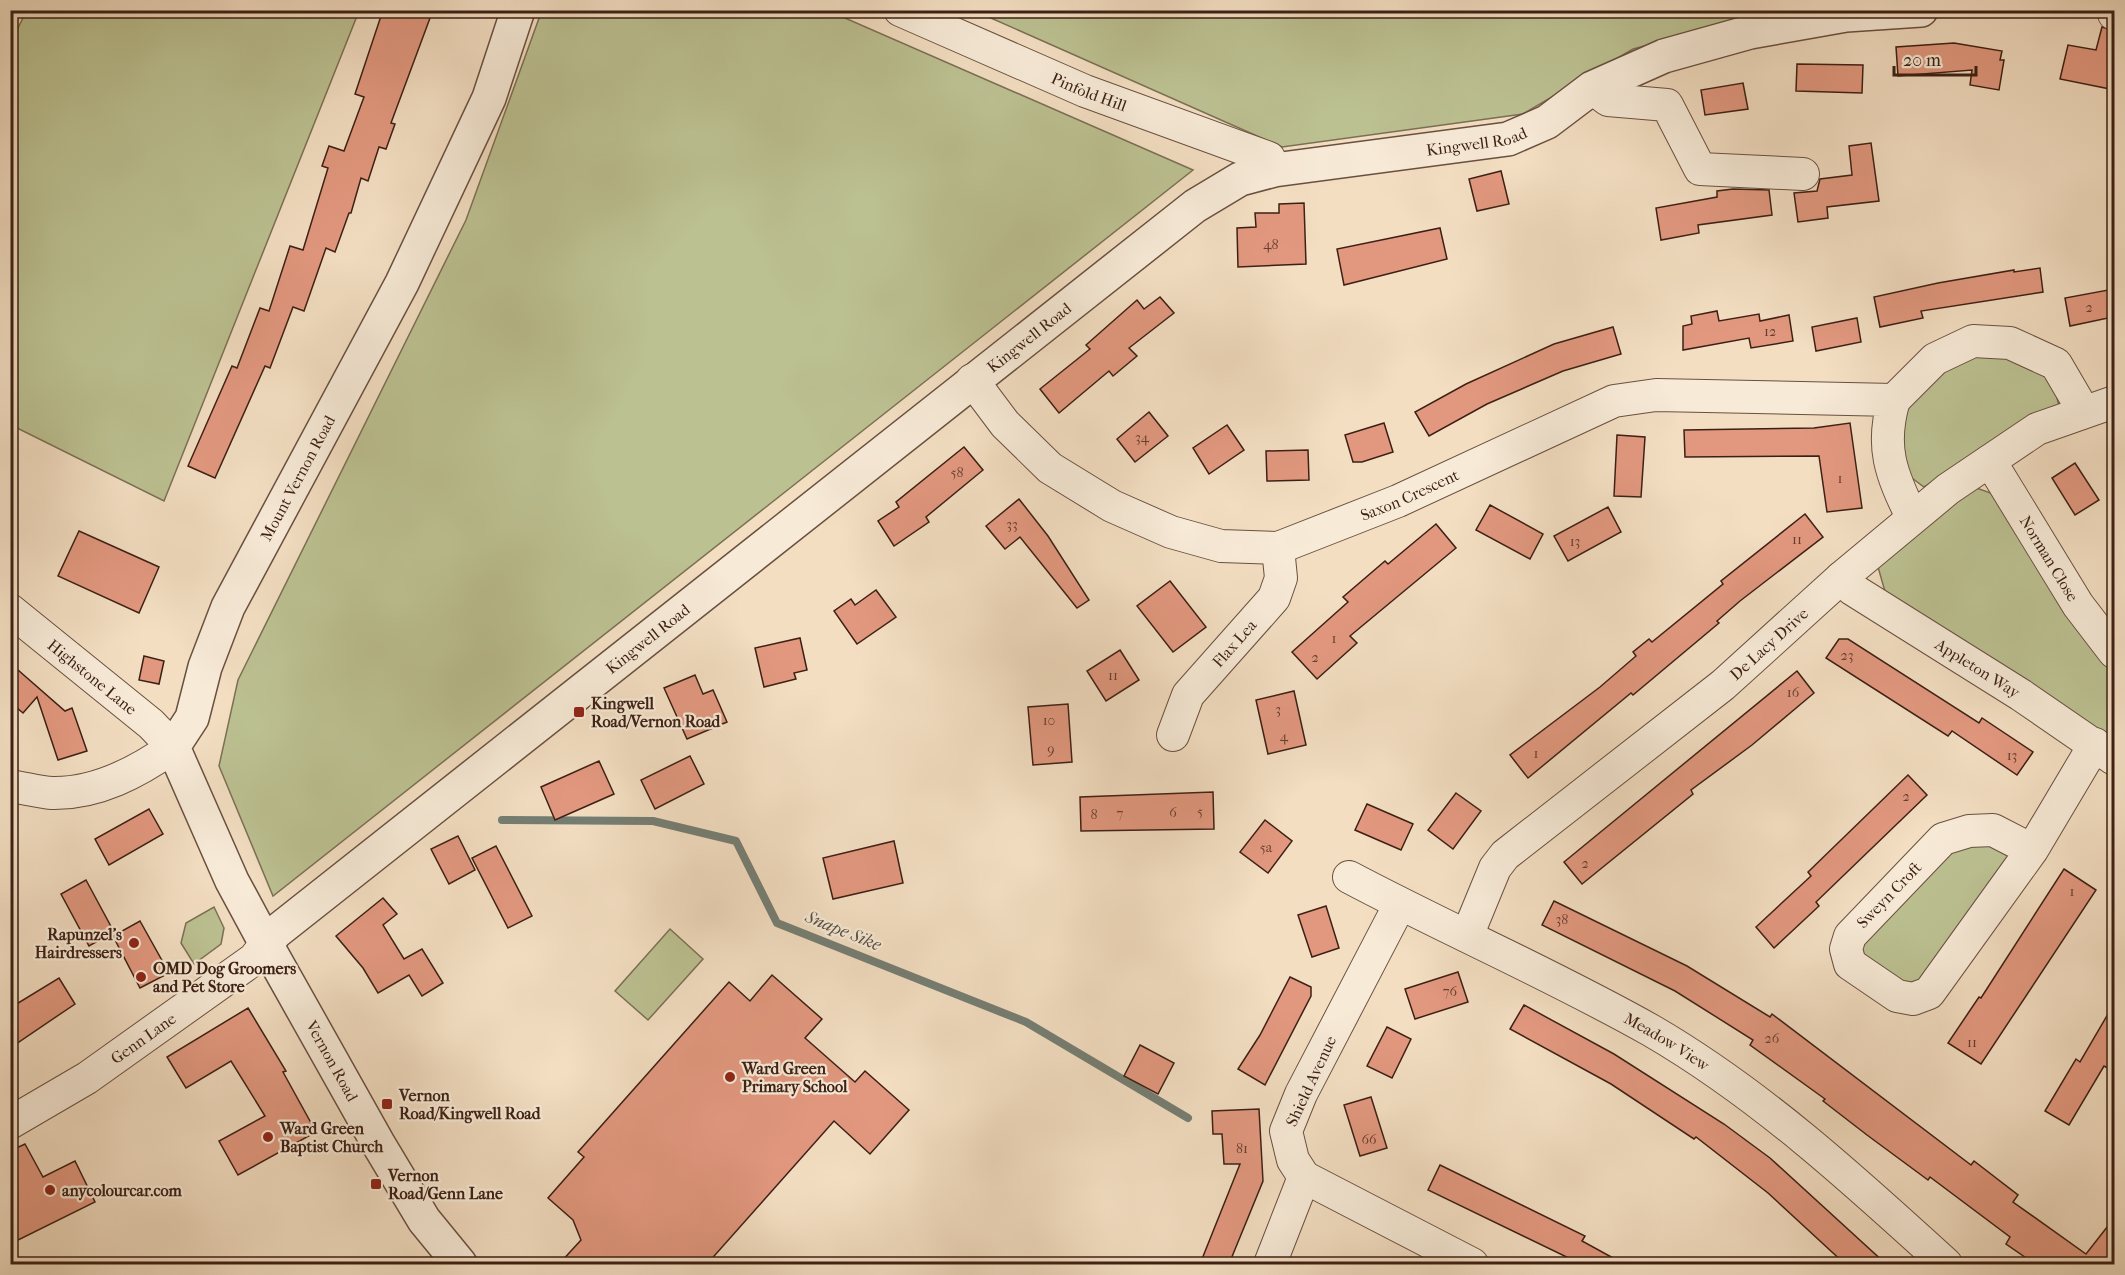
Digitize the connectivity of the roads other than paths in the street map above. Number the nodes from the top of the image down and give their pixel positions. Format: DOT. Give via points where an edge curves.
graph roads {
  1 [pos="518,10"];
  2 [pos="900,10"];
  3 [pos="1922,10"];
  4 [pos="1592,88"];
  5 [pos="1274,170"];
  6 [pos="1803,174"];
  7 [pos="972,380"];
  8 [pos="1894,400"];
  9 [pos="2115,402"];
  10 [pos="2080,413"];
  11 [pos="1990,461"];
  12 [pos="1912,517"];
  13 [pos="1278,548"];
  14 [pos="1841,578"];
  15 [pos="10,610"];
  16 [pos="2115,652"];
  17 [pos="1173,735"];
  18 [pos="173,747"];
  19 [pos="2105,751"];
  20 [pos="10,786"];
  21 [pos="2032,850"];
  22 [pos="1349,877"];
  23 [pos="1400,904"];
  24 [pos="1467,936"];
  25 [pos="266,944"];
  26 [pos="10,1123"];
  27 [pos="1304,1177"];
  28 [pos="460,1264"];
  29 [pos="1270,1264"];
  30 [pos="1472,1264"];
  31 [pos="1946,1264"];
  1 -- 18 [label="street, Mount Vernon Road" via="489,98 422,242 228,608 205,667 192,718"];
  2 -- 5 [label="street, Pinfold Hill" via="1085,92 1269,158"];
  3 -- 4 [label="street, Kingwell Road" via="1846,15 1750,32 1664,56"];
  4 -- 5 [label="street, Kingwell Road" via="1547,122 1508,139"];
  4 -- 6 [label="street" via="1608,100 1667,105 1700,169"];
  5 -- 7 [label="street, Kingwell Road" via="1240,179 1194,206"];
  7 -- 13 [label="street, Saxon Crescent" via="1005,424 1050,468 1112,506 1171,532 1221,546"];
  7 -- 25 [label="street, Kingwell Road" via="285,924"];
  8 -- 10 [label="street" via="1935,359 1973,341 2010,343 2056,364 2077,400"];
  8 -- 12 [label="street" via="1887,448 1893,477"];
  8 -- 13 [label="street, Saxon Crescent" via="1656,395 1614,401 1398,501"];
  9 -- 10 [label="street, De Lacy Drive"];
  10 -- 11 [label="street, De Lacy Drive" via="2037,429"];
  11 -- 12 [label="street, De Lacy Drive"];
  11 -- 16 [label="street, Norman Close" via="2078,604"];
  12 -- 14 [label="street, De Lacy Drive"];
  13 -- 17 [label="street, Flax Lea" via="1281,578 1274,598 1188,695"];
  14 -- 19 [label="street, Appleton Way" via="1852,589"];
  14 -- 24 [label="street, De Lacy Drive" via="1723,685 1505,855 1495,868"];
  15 -- 18 [label="street, Highstone Lane"];
  18 -- 20 [label="street" via="142,769 94,787 53,793"];
  18 -- 25 [label="street" via="232,881"];
  19 -- 21 [label="street, Sweyn Croft"];
  21 -- 21 [label="street, Sweyn Croft" via="1929,993 1913,999 1897,996 1850,964 1845,949 1850,936 1943,839 1969,831 1993,830"];
  22 -- 23 [label="street, Meadow View"];
  23 -- 24 [label="street, Meadow View"];
  23 -- 27 [label="street, Shield Avenue" via="1286,1131 1293,1160"];
  24 -- 31 [label="street, Meadow View" via="1632,1021 1709,1067 1784,1121"];
  25 -- 26 [label="street, Genn Lane" via="254,959 155,1031 78,1084"];
  25 -- 28 [label="street, Vernon Road" via="424,1220"];
  27 -- 29 [label="street"];
  27 -- 30 [label="street"];
}
